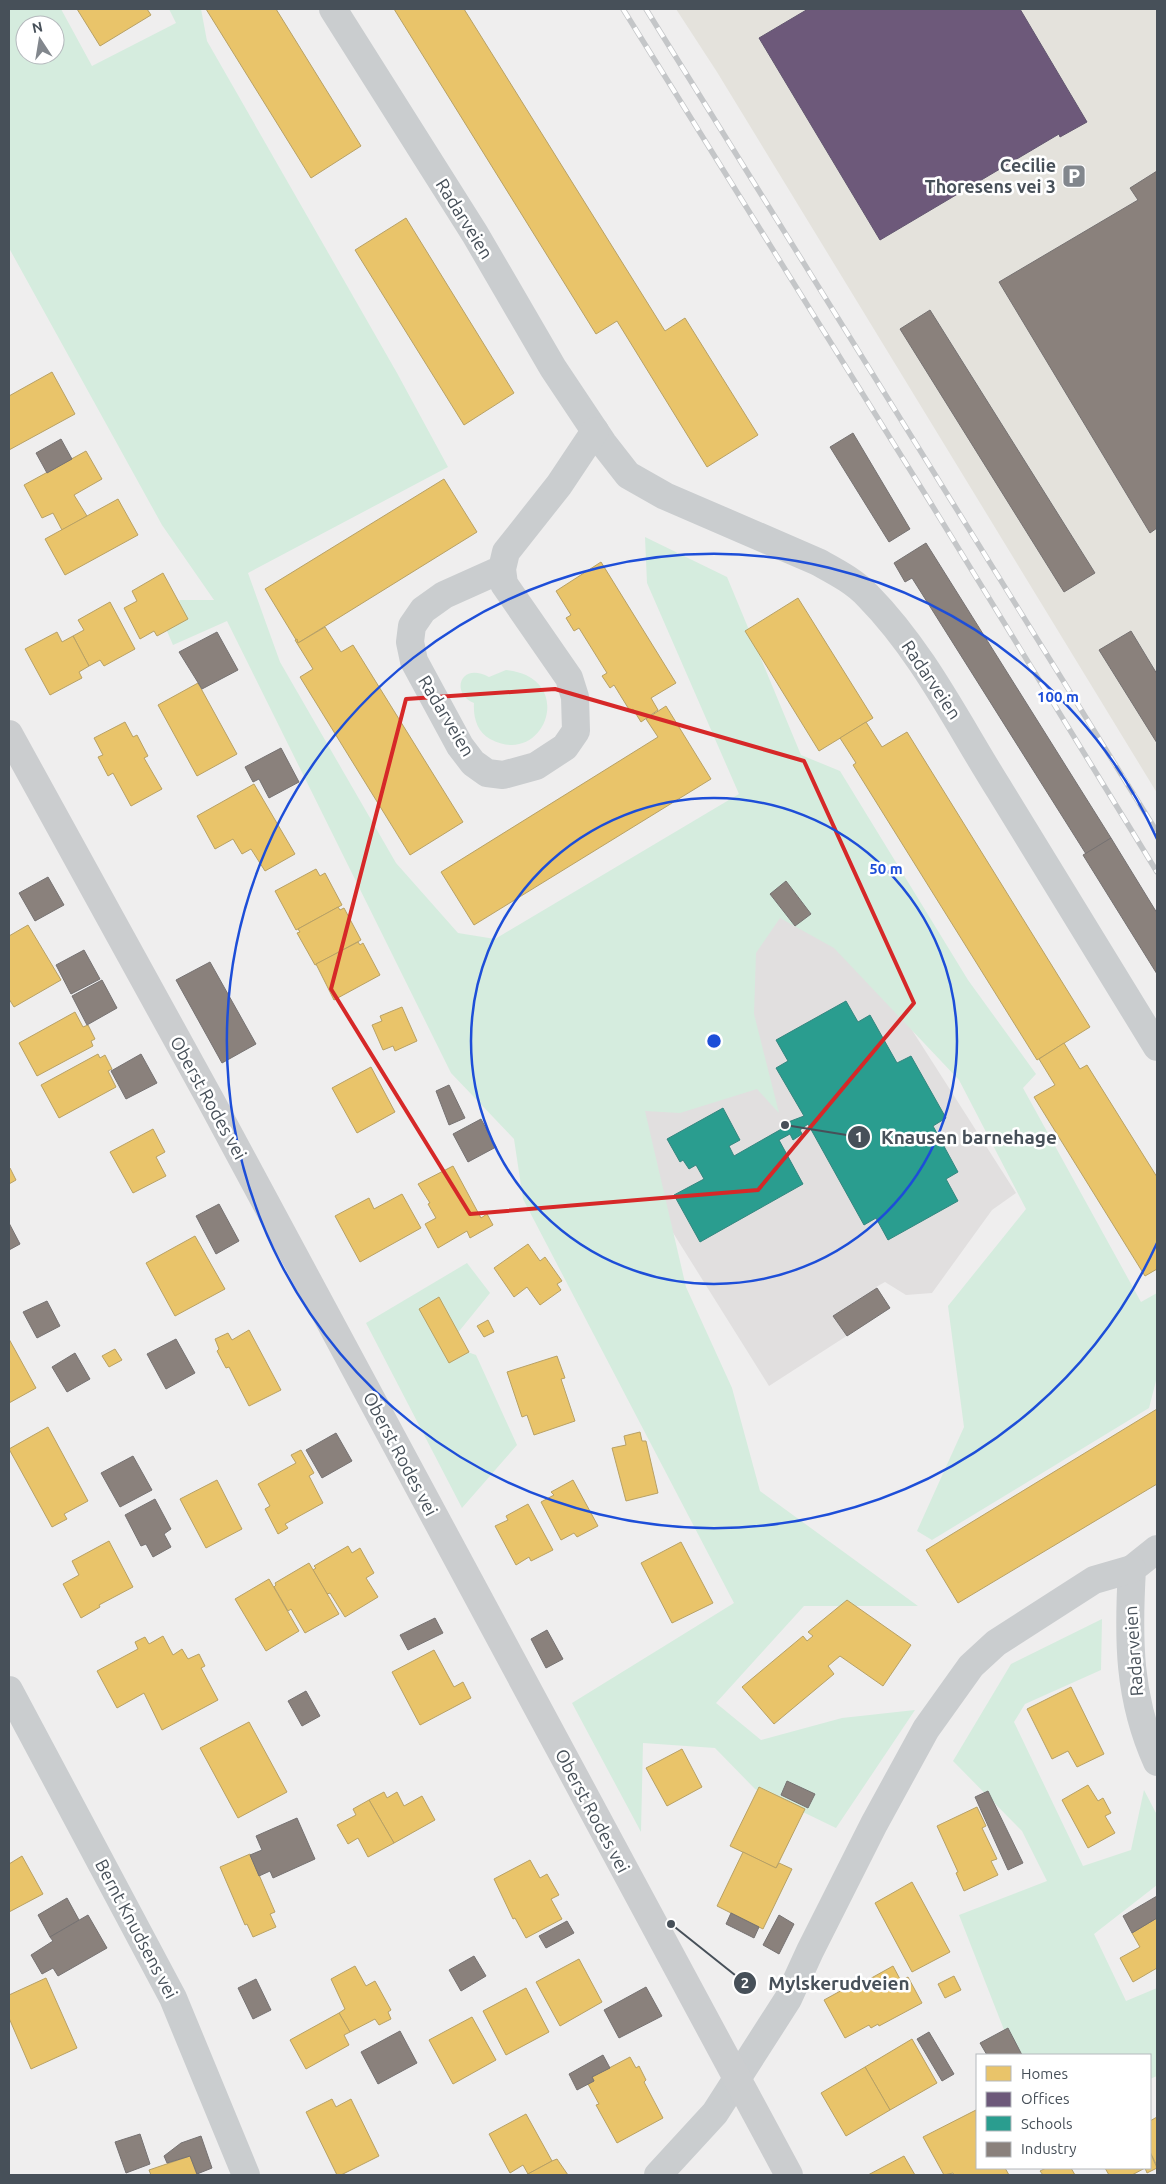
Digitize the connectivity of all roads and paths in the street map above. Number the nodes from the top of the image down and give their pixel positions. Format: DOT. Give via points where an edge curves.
graph roads {
  1 [pos="333,9"];
  2 [pos="595,431"];
  3 [pos="502,569"];
  4 [pos="9,734"];
  5 [pos="1157,1047"];
  6 [pos="1157,1549"];
  7 [pos="1132,1569"];
  8 [pos="9,1690"];
  9 [pos="1157,1762"];
  10 [pos="738,2079"];
  11 [pos="246,2175"];
  12 [pos="658,2175"];
  13 [pos="789,2175"];
  1 -- 2 [label="street, Radarveien"];
  2 -- 3 [label="street" via="559,485 506,552"];
  2 -- 5 [label="street, Radarveien" via="628,475 665,496 842,574 867,595 905,639 965,731"];
  3 -- 3 [label="street, Radarveien" via="504,584 569,678 575,697 576,731 565,748 536,766 503,774 487,773 460,746 414,661 410,642 412,626 423,610 444,595"];
  4 -- 10 [label="street, Oberst Rodes vei"];
  6 -- 7 [label="street"];
  7 -- 9 [label="street, Radarveien" via="1130,1633 1134,1688 1147,1739"];
  7 -- 10 [label="street" via="1094,1580 996,1643 971,1666 926,1729 874,1824 788,1999"];
  8 -- 11 [label="street, Bernt Knudsens vei" via="173,1998"];
  10 -- 12 [label="street" via="715,2113"];
  10 -- 13 [label="street, Oberst Rodes vei"];
}
